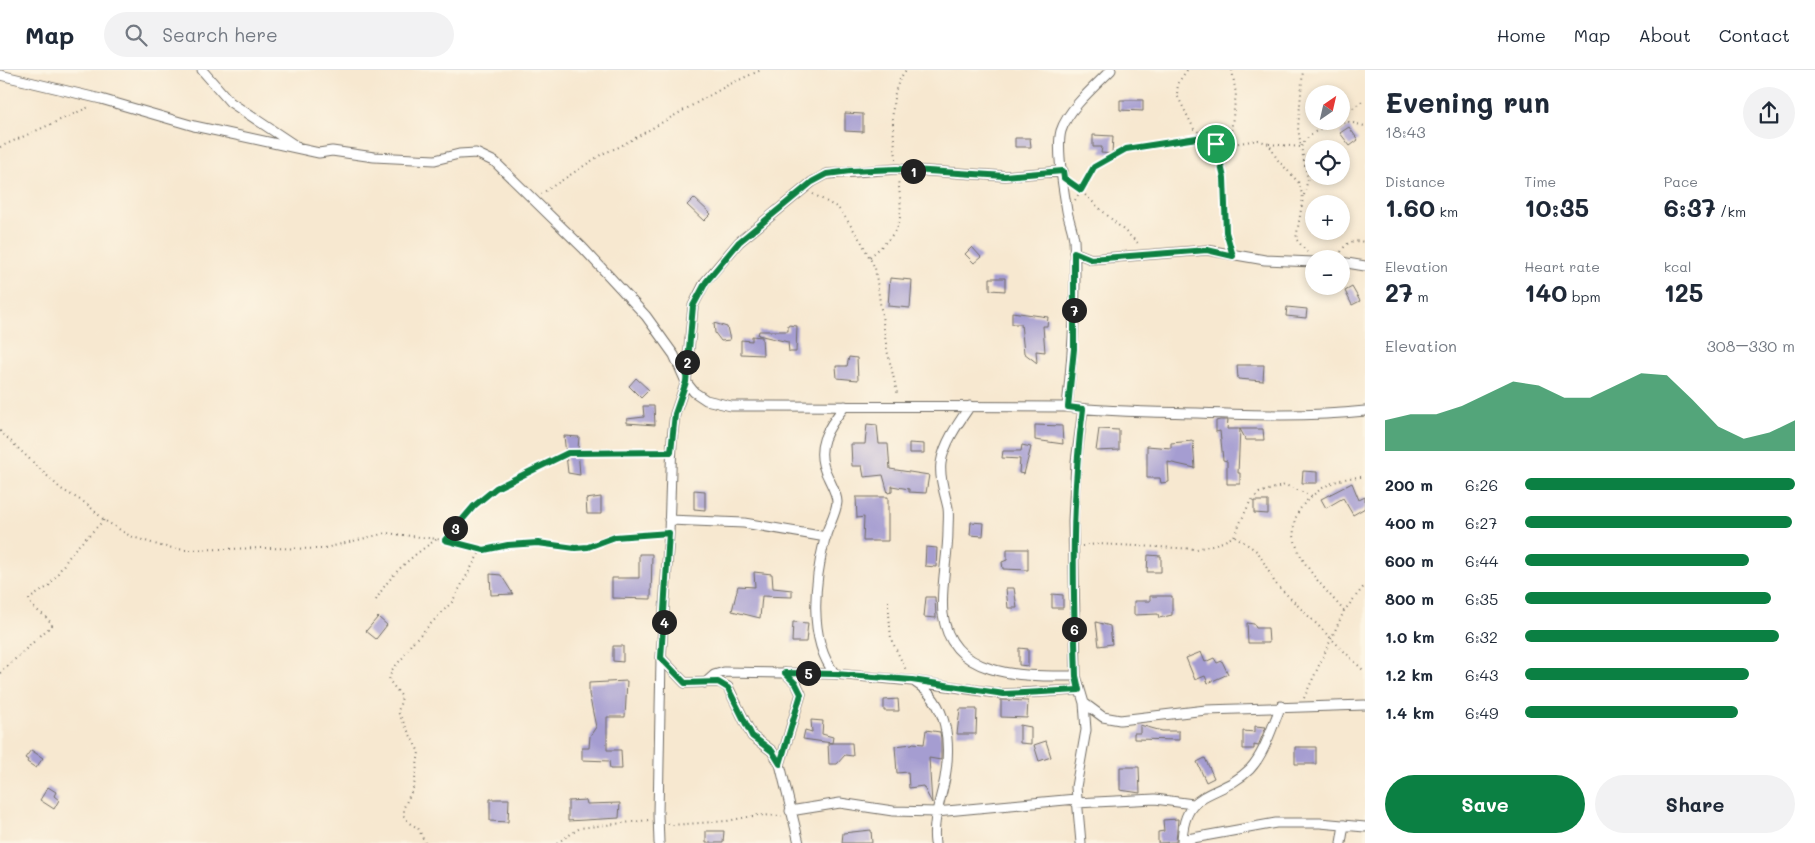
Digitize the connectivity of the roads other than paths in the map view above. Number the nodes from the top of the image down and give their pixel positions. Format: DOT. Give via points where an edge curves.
graph roads {
  1 [pos="202,70"];
  2 [pos="1111,70"];
  3 [pos="0,75"];
  4 [pos="300,148"];
  5 [pos="1063,174"];
  6 [pos="1074,252"];
  7 [pos="1305,260"];
  8 [pos="1350,264"];
  9 [pos="1365,266"];
  10 [pos="686,382"];
  11 [pos="845,406"];
  12 [pos="970,406"];
  13 [pos="1068,407"];
  14 [pos="1083,409"];
  15 [pos="1365,410"];
  16 [pos="669,520"];
  17 [pos="826,537"];
  18 [pos="661,658"];
  19 [pos="785,673"];
  20 [pos="835,674"];
  21 [pos="1076,676"];
  22 [pos="912,680"];
  23 [pos="705,683"];
  24 [pos="1079,690"];
  25 [pos="1084,703"];
  26 [pos="1365,705"];
  27 [pos="1281,706"];
  28 [pos="780,764"];
  29 [pos="1076,801"];
  30 [pos="1193,804"];
  31 [pos="936,812"];
  32 [pos="791,814"];
  33 [pos="1344,825"];
  34 [pos="1365,827"];
  35 [pos="1182,842"];
  36 [pos="659,843"];
  37 [pos="799,843"];
  38 [pos="935,843"];
  39 [pos="1081,843"];
  40 [pos="1341,843"];
  1 -- 4 [label="street" via="230,102"];
  2 -- 5 [label="street" via="1077,105 1061,130 1059,144"];
  3 -- 4 [label="street" via="105,100 194,126"];
  4 -- 10 [label="street" via="374,158 435,160 476,153 495,162 583,248 646,316 674,355"];
  5 -- 6 [label="street"];
  5 -- 10 [label="street" via="1005,176 897,169 827,174 739,242 706,282 693,306"];
  6 -- 7 [label="street" via="1091,259 1207,250 1233,256"];
  6 -- 13 [label="street" via="1074,349"];
  8 -- 9 [label="street"];
  10 -- 11 [label="street" via="706,400 731,406"];
  10 -- 16 [label="street" via="675,414"];
  11 -- 12 [label="street"];
  11 -- 17 [label="street" via="827,430 820,453 837,502"];
  12 -- 13 [label="street"];
  12 -- 21 [label="street" via="941,463 948,510 943,613 950,638 973,660 997,672"];
  13 -- 14 [label="street"];
  14 -- 15 [label="street" via="1260,415 1334,414"];
  14 -- 21 [label="street" via="1076,462 1073,547"];
  16 -- 17 [label="street" via="744,523"];
  16 -- 18 [label="street"];
  17 -- 20 [label="street" via="817,578 816,602 821,652"];
  18 -- 23 [label="street" via="682,682"];
  18 -- 36 [label="street"];
  19 -- 20 [label="street"];
  19 -- 23 [label="street" via="720,672"];
  19 -- 28 [label="street" via="801,694"];
  20 -- 22 [label="street"];
  21 -- 24 [label="street"];
  22 -- 24 [label="street" via="1004,694"];
  22 -- 31 [label="street" via="936,701 943,713 947,732 946,776"];
  23 -- 28 [label="street" via="718,682 728,688 752,736 772,751"];
  24 -- 25 [label="street"];
  25 -- 27 [label="street" via="1103,717 1120,720 1206,710"];
  25 -- 29 [label="street" via="1086,730"];
  26 -- 27 [label="street"];
  27 -- 30 [label="street" via="1250,769"];
  28 -- 32 [label="street"];
  29 -- 30 [label="street" via="1156,798"];
  29 -- 31 [label="street"];
  29 -- 39 [label="street"];
  30 -- 35 [label="street" via="1185,818"];
  31 -- 32 [label="street" via="893,811 840,803"];
  31 -- 38 [label="street"];
  32 -- 37 [label="street"];
  33 -- 34 [label="street"];
  33 -- 35 [label="street" via="1276,823"];
  33 -- 40 [label="street"];
}
